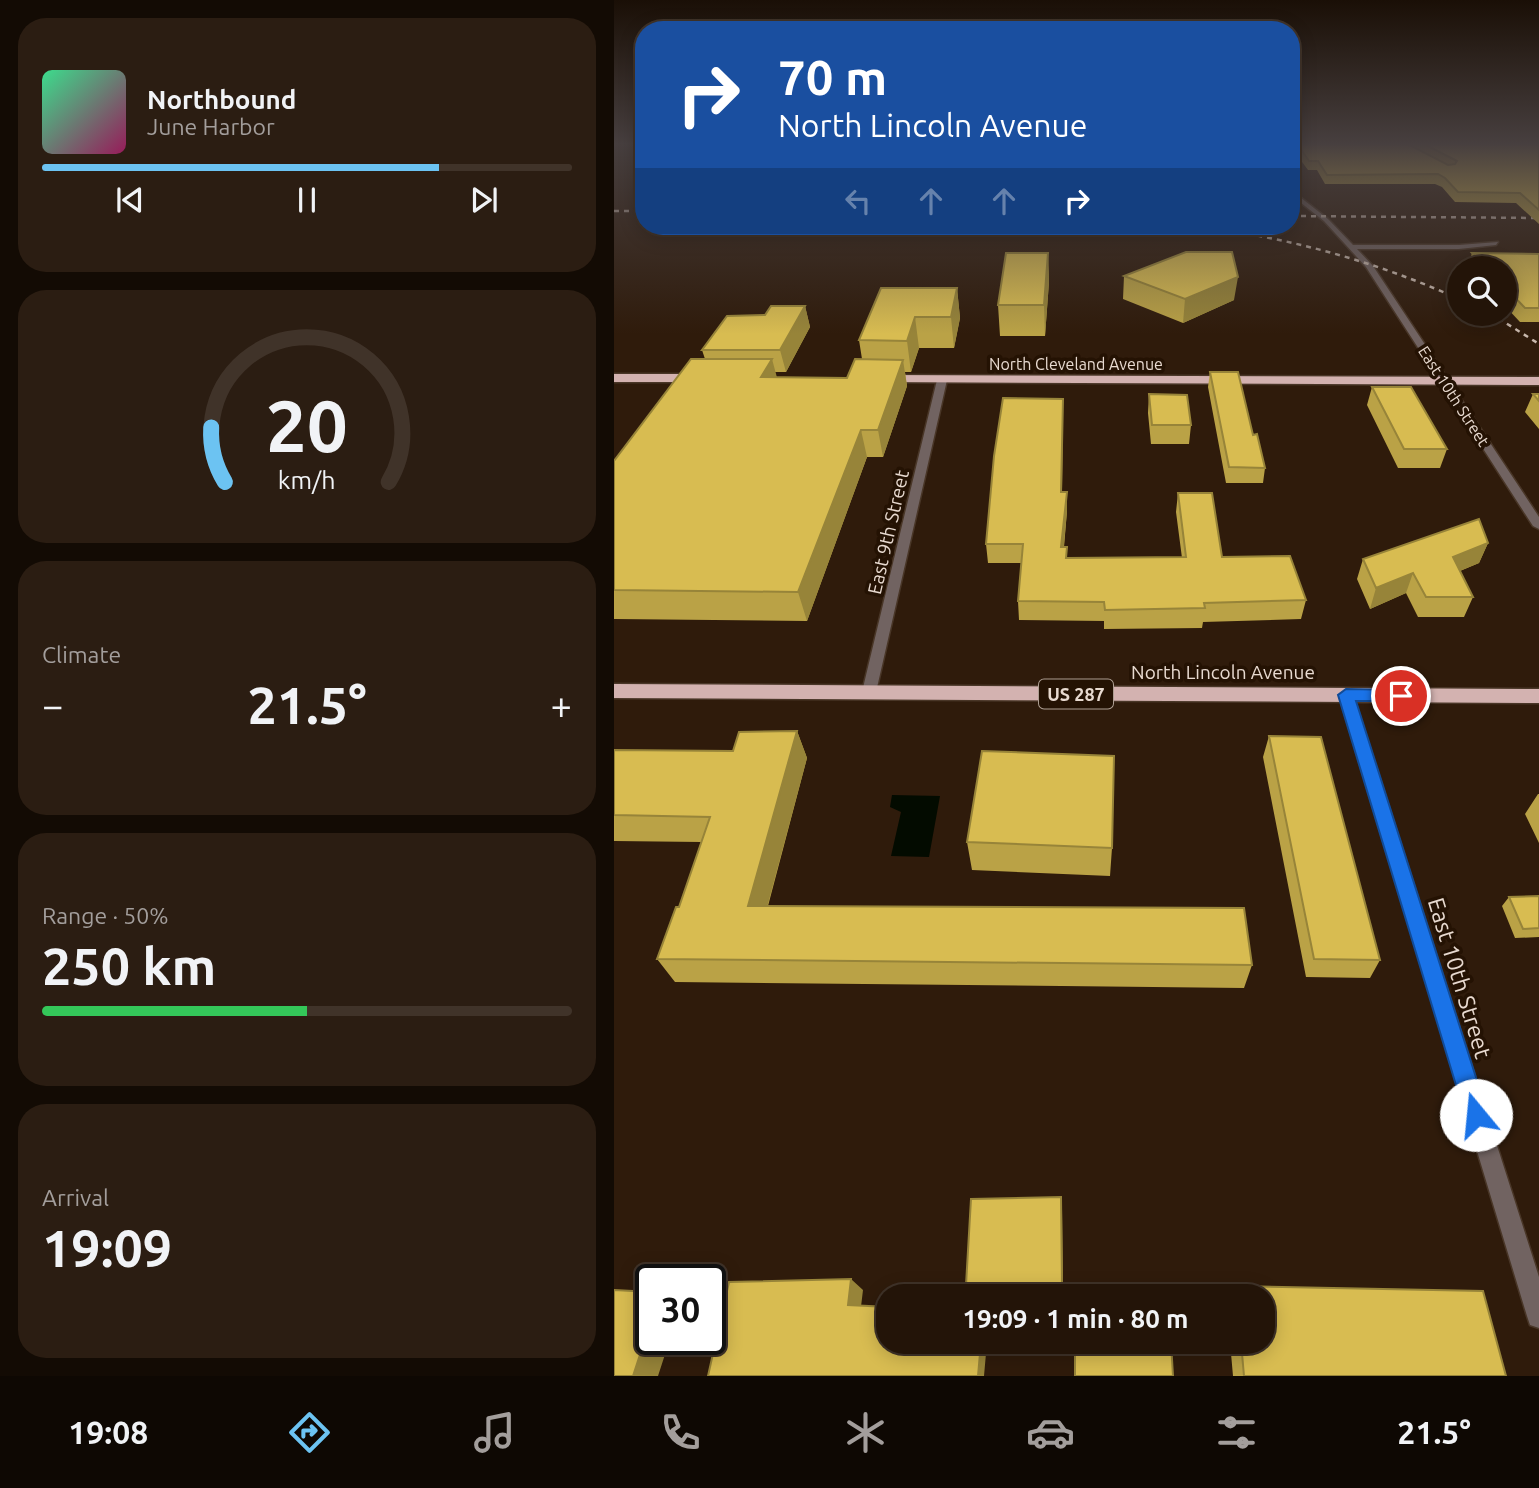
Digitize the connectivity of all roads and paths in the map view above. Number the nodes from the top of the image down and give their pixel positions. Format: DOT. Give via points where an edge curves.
graph roads {
  1 [pos="1307,206"];
  2 [pos="1497,243"];
  3 [pos="1353,247"];
  4 [pos="614,377"];
  5 [pos="719,378"];
  6 [pos="872,379"];
  7 [pos="942,380"];
  8 [pos="1445,382"];
  9 [pos="1539,382"];
  10 [pos="1539,526"];
  11 [pos="614,691"];
  12 [pos="869,692"];
  13 [pos="1346,695"];
  14 [pos="1539,696"];
  15 [pos="1539,1316"];
  1 -- 3 [label="street, East 10th Street"];
  2 -- 3 [label="street"];
  3 -- 8 [label="street, East 10th Street"];
  4 -- 5 [label="highway"];
  6 -- 7 [label="highway, North Cleveland Avenue"];
  7 -- 8 [label="highway, North Cleveland Avenue"];
  7 -- 12 [label="street, East 9th Street"];
  8 -- 9 [label="highway, North Cleveland Avenue"];
  8 -- 10 [label="street, East 10th Street"];
  11 -- 12 [label="highway, North Lincoln Avenue / US 287"];
  12 -- 13 [label="highway, North Lincoln Avenue / US 287"];
  13 -- 14 [label="highway, North Lincoln Avenue / US 287"];
  13 -- 15 [label="street, East 10th Street"];
}
